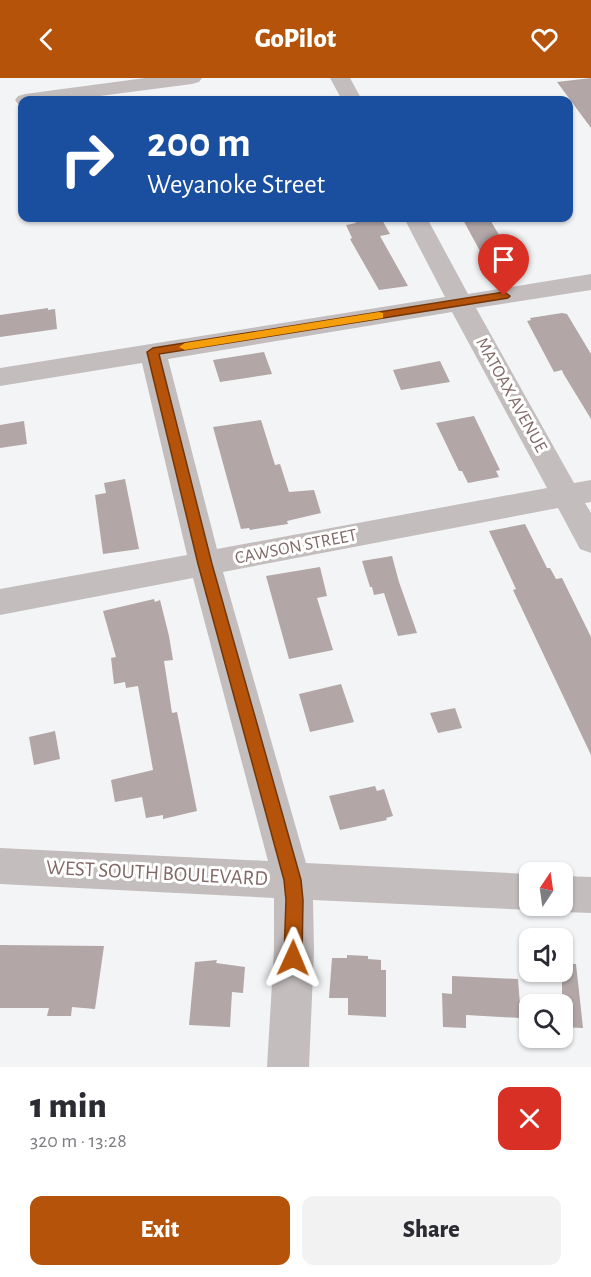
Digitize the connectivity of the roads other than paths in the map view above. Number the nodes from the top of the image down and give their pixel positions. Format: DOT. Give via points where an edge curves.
graph roads {
  1 [pos="192,78"];
  2 [pos="340,78"];
  3 [pos="83,90"];
  4 [pos="51,96"];
  5 [pos="350,96"];
  6 [pos="18,102"];
  7 [pos="0,104"];
  8 [pos="418,222"];
  9 [pos="591,282"];
  10 [pos="461,302"];
  11 [pos="153,352"];
  12 [pos="0,377"];
  13 [pos="579,494"];
  14 [pos="591,541"];
  15 [pos="205,564"];
  16 [pos="0,602"];
  17 [pos="0,866"];
  18 [pos="292,880"];
  19 [pos="519,891"];
  20 [pos="573,894"];
  21 [pos="591,895"];
  22 [pos="288,1067"];
  1 -- 3 [label="street"];
  2 -- 5 [label="street"];
  3 -- 4 [label="street"];
  6 -- 7 [label="street"];
  8 -- 10 [label="street, MATOAX AVENUE"];
  9 -- 10 [label="street"];
  10 -- 11 [label="street"];
  10 -- 13 [label="street, MATOAX AVENUE"];
  11 -- 12 [label="street"];
  11 -- 15 [label="street"];
  13 -- 14 [label="street, MATOAX AVENUE"];
  13 -- 15 [label="street, CAWSON STREET"];
  15 -- 16 [label="street, CAWSON STREET"];
  15 -- 18 [label="street"];
  17 -- 18 [label="street, WEST SOUTH BOULEVARD"];
  18 -- 19 [label="street, WEST SOUTH BOULEVARD"];
  18 -- 22 [label="street"];
  20 -- 21 [label="street"];
}
